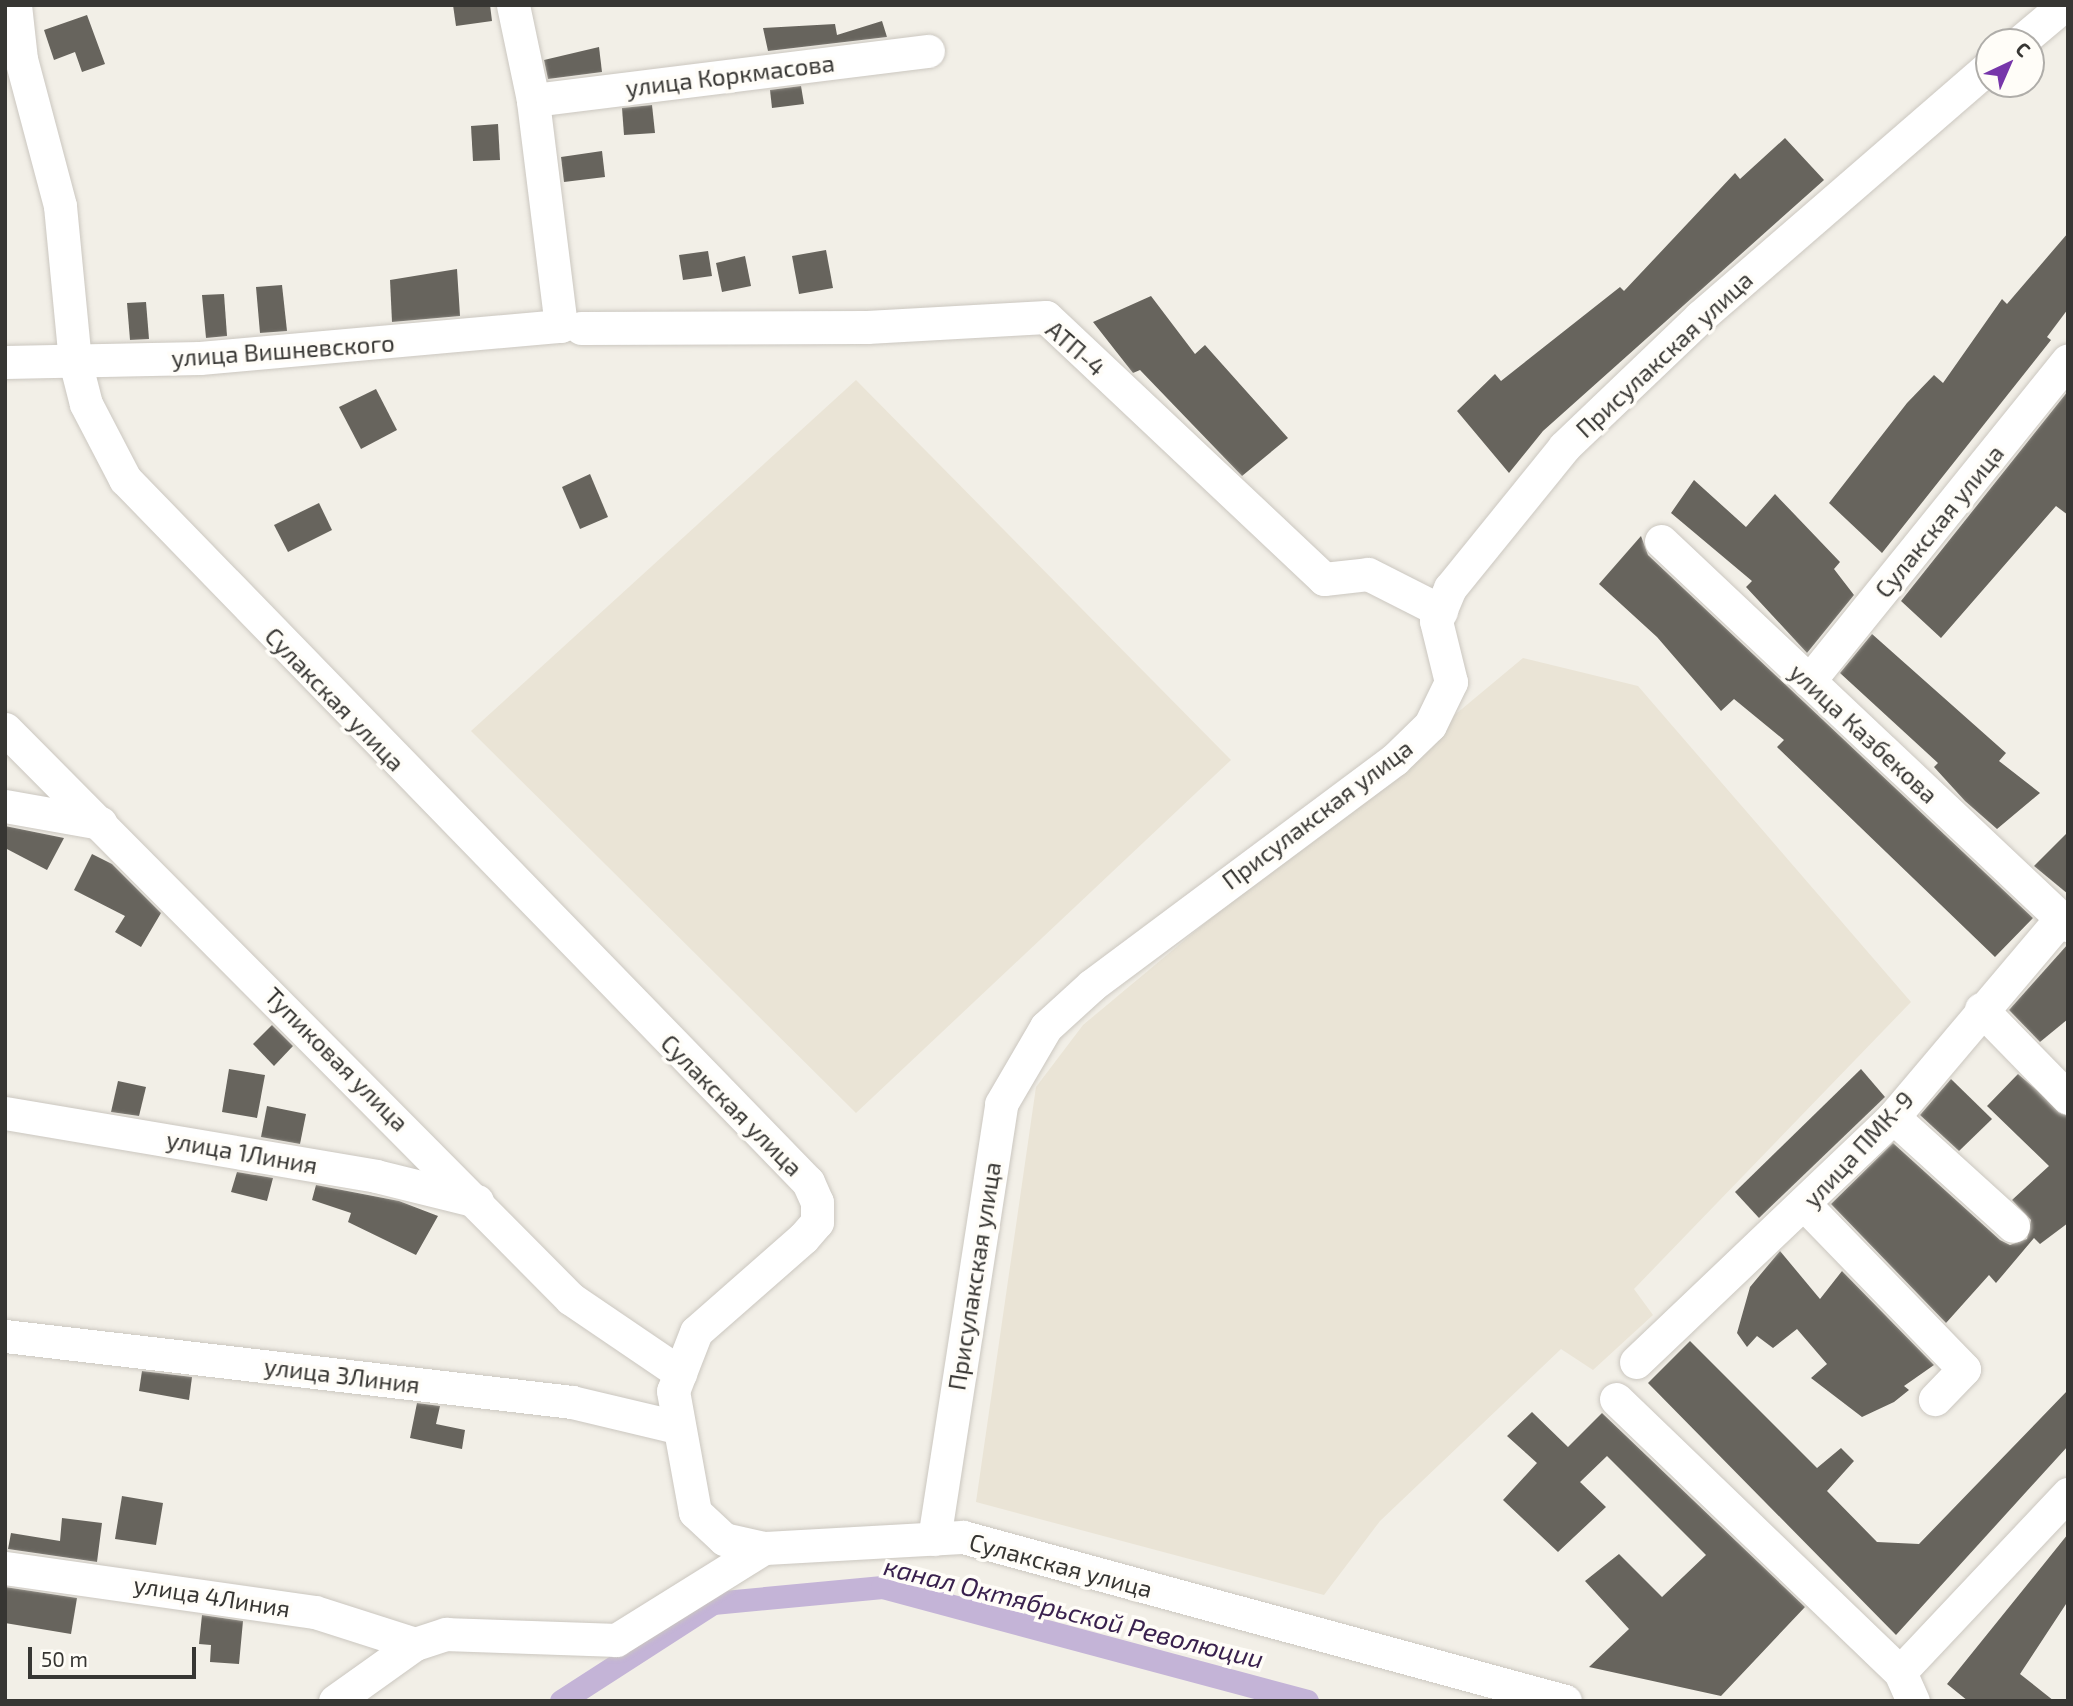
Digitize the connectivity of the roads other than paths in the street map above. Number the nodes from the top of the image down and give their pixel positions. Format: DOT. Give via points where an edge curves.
graph roads {
  1 [pos="15,5"];
  2 [pos="513,5"];
  3 [pos="2064,5"];
  4 [pos="2037,28"];
  5 [pos="928,51"];
  6 [pos="13,61"];
  7 [pos="1975,79"];
  8 [pos="533,100"];
  9 [pos="571,327"];
  10 [pos="2068,359"];
  11 [pos="75,361"];
  12 [pos="5,362"];
  13 [pos="1661,541"];
  14 [pos="1441,611"];
  15 [pos="1809,681"];
  16 [pos="5,729"];
  17 [pos="5,806"];
  18 [pos="100,823"];
  19 [pos="2065,922"];
  20 [pos="1981,1009"];
  21 [pos="2068,1098"];
  22 [pos="5,1113"];
  23 [pos="1893,1118"];
  24 [pos="477,1201"];
  25 [pos="1806,1206"];
  26 [pos="2013,1226"];
  27 [pos="5,1336"];
  28 [pos="1636,1362"];
  29 [pos="680,1373"];
  30 [pos="1616,1399"];
  31 [pos="1935,1399"];
  32 [pos="677,1427"];
  33 [pos="2068,1494"];
  34 [pos="934,1539"];
  35 [pos="764,1548"];
  36 [pos="5,1567"];
  37 [pos="415,1644"];
  38 [pos="1906,1687"];
  39 [pos="335,1701"];
  40 [pos="1565,1701"];
  1 -- 6 [label="street, Сулакская улица"];
  2 -- 8 [label="street"];
  3 -- 4 [label="street"];
  5 -- 8 [label="street, улица Коркмасова"];
  6 -- 11 [label="street, Сулакская улица" via="60,206"];
  7 -- 14 [label="street, Присулакская улица" via="1711,308 1564,447 1450,588"];
  8 -- 9 [label="street"];
  9 -- 11 [label="street, улица Вишневского" via="200,358"];
  9 -- 14 [label="street, АТП-4" via="867,327 1045,317 1324,579 1368,574"];
  10 -- 15 [label="street, Сулакская улица"];
  11 -- 12 [label="street, улица Вишневского"];
  11 -- 29 [label="street, Сулакская улица" via="86,404 125,479 808,1182 817,1222 696,1332"];
  13 -- 15 [label="street, улица Казбекова"];
  14 -- 34 [label="street, Присулакская улица" via="1436,621 1451,682 1430,724 1394,760 1092,985 1046,1027 1020,1063 1001,1104"];
  15 -- 19 [label="street, улица Казбекова"];
  16 -- 18 [label="street, Тупиковая улица"];
  17 -- 18 [label="street"];
  18 -- 24 [label="street, Тупиковая улица"];
  19 -- 20 [label="street, улица ПМК-9"];
  20 -- 21 [label="street"];
  20 -- 23 [label="street, улица ПМК-9"];
  22 -- 24 [label="street, улица 1Линия" via="363,1173"];
  23 -- 25 [label="street, улица ПМК-9"];
  23 -- 26 [label="street"];
  24 -- 29 [label="street, Тупиковая улица" via="570,1299"];
  25 -- 28 [label="street, улица ПМК-9"];
  25 -- 31 [label="street" via="1964,1368"];
  27 -- 32 [label="street, улица 3Линия" via="572,1402"];
  29 -- 32 [label="street, Сулакская улица" via="673,1391"];
  30 -- 38 [label="street"];
  32 -- 35 [label="street, Сулакская улица" via="695,1512 724,1539"];
  33 -- 38 [label="street"];
  34 -- 35 [label="street, Сулакская улица"];
  34 -- 40 [label="street, Сулакская улица" via="962,1538"];
  35 -- 37 [label="street" via="615,1640 446,1634"];
  36 -- 37 [label="street, улица 4Линия" via="314,1612"];
  37 -- 39 [label="street"];
}
